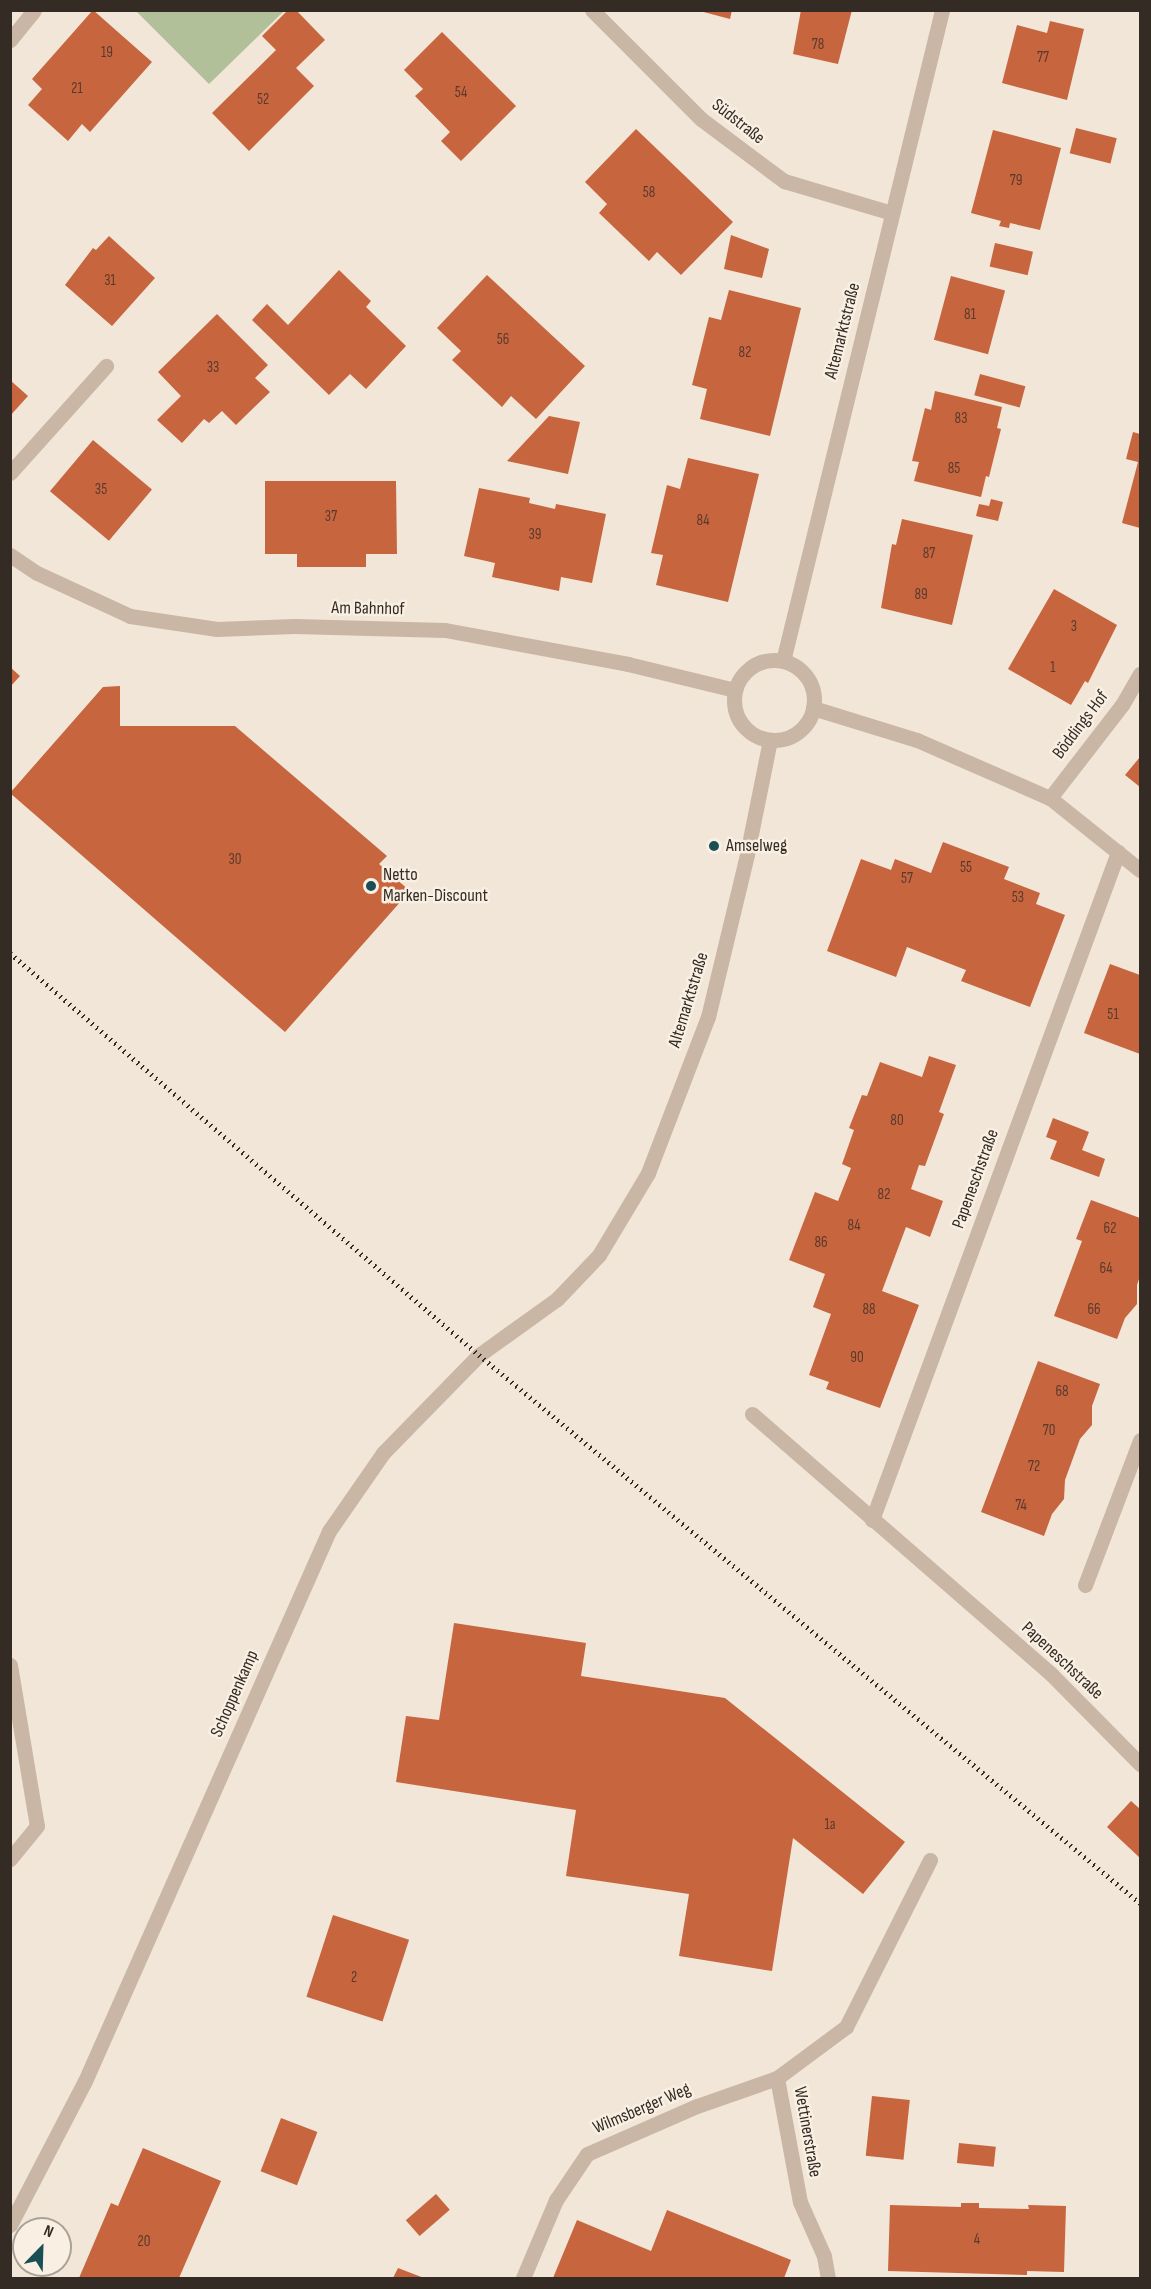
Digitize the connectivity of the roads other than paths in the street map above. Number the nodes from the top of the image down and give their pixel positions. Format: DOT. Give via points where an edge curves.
graph roads {
  1 [pos="592,10"];
  2 [pos="942,10"];
  3 [pos="35,11"];
  4 [pos="10,40"];
  5 [pos="892,213"];
  6 [pos="106,366"];
  7 [pos="10,473"];
  8 [pos="10,555"];
  9 [pos="783,661"];
  10 [pos="1140,674"];
  11 [pos="735,690"];
  12 [pos="813,708"];
  13 [pos="770,740"];
  14 [pos="1050,798"];
  15 [pos="1118,852"];
  16 [pos="1140,870"];
  17 [pos="599,1255"];
  18 [pos="752,1414"];
  19 [pos="1140,1440"];
  20 [pos="872,1520"];
  21 [pos="1085,1585"];
  22 [pos="10,1665"];
  23 [pos="1140,1764"];
  24 [pos="10,1859"];
  25 [pos="930,1860"];
  26 [pos="777,2078"];
  27 [pos="10,2225"];
  28 [pos="523,2278"];
  29 [pos="828,2278"];
  1 -- 5 [label="street, Südstraße" via="701,119 784,181"];
  2 -- 5 [label="street, Altemarktstraße"];
  3 -- 4 [label="street"];
  5 -- 9 [label="street, Altemarktstraße"];
  6 -- 7 [label="street"];
  8 -- 11 [label="street, Am Bahnhof" via="37,573 130,616 217,629 294,626 445,630 628,664"];
  9 -- 11 [label="street" via="757,664 744,673"];
  9 -- 12 [label="street" via="801,670 811,684"];
  10 -- 14 [label="street, Böddings Hof" via="1122,705"];
  11 -- 13 [label="street" via="736,715 744,727"];
  12 -- 13 [label="street" via="801,730 787,738"];
  12 -- 14 [label="street" via="917,740"];
  13 -- 17 [label="street, Altemarktstraße" via="708,1017 648,1173"];
  14 -- 15 [label="street"];
  15 -- 16 [label="street"];
  15 -- 20 [label="street, Papeneschstraße"];
  17 -- 27 [label="street, Schoppenkamp" via="557,1299 471,1363 383,1453 329,1531 85,2081"];
  18 -- 20 [label="street, Papeneschstraße"];
  19 -- 21 [label="street"];
  20 -- 23 [label="street, Papeneschstraße" via="1051,1674"];
  22 -- 24 [label="street" via="38,1826"];
  25 -- 26 [label="street, Wettinerstraße" via="846,2026"];
  26 -- 28 [label="street, Wilmsberger Weg" via="697,2106 587,2154 556,2200"];
  26 -- 29 [label="street, Wettinerstraße" via="800,2202 824,2256"];
}
